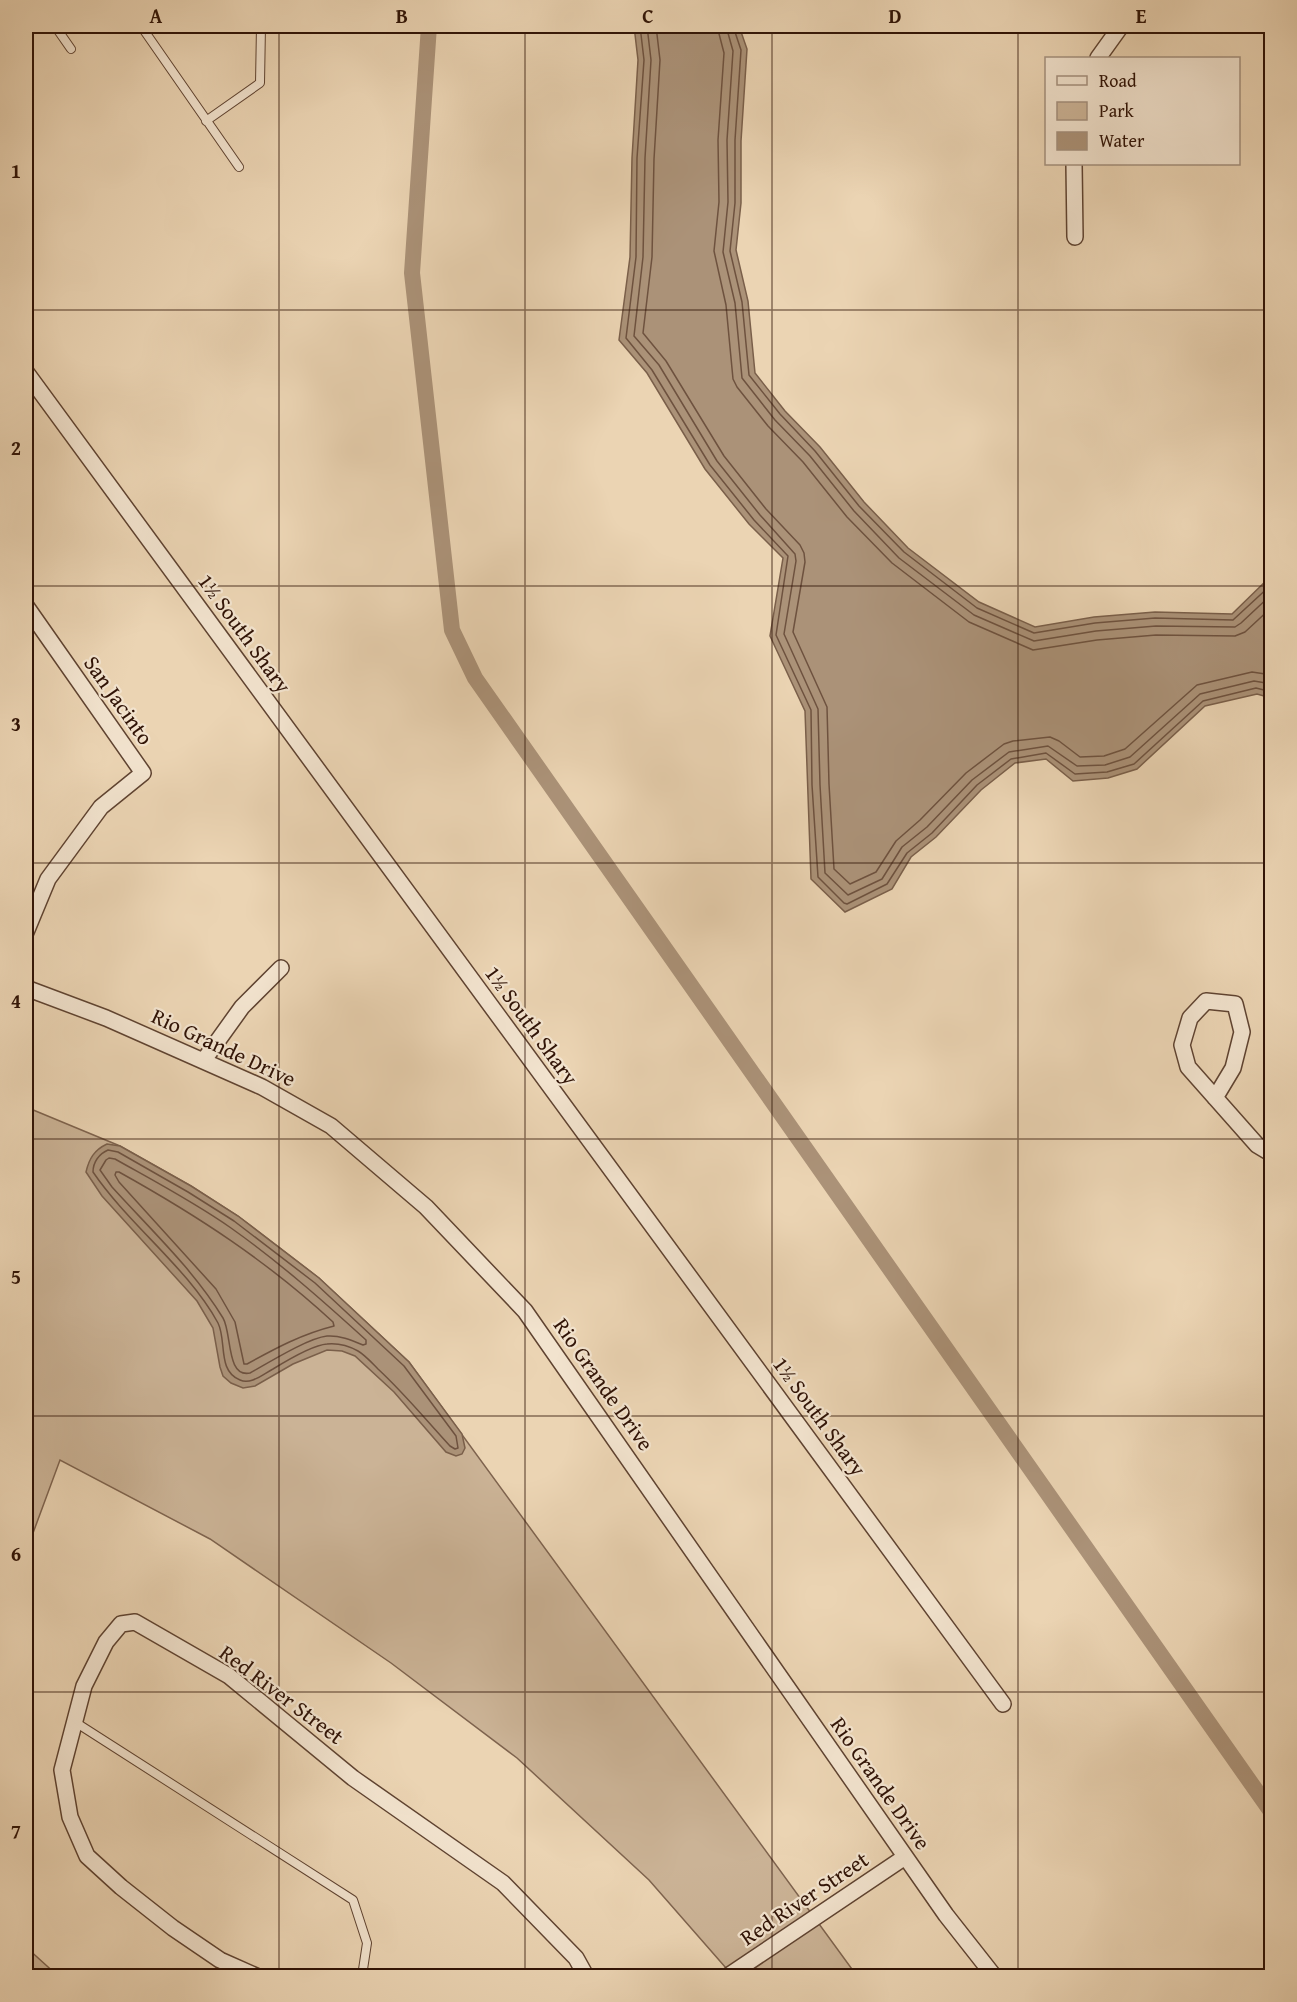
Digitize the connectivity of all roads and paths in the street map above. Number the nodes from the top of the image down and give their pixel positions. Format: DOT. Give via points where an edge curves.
graph roads {
  1 [pos="55,26"];
  2 [pos="141,26"];
  3 [pos="261,26"];
  4 [pos="1121,26"];
  5 [pos="71,49"];
  6 [pos="1099,57"];
  7 [pos="207,121"];
  8 [pos="1074,165"];
  9 [pos="239,167"];
  10 [pos="1075,237"];
  11 [pos="26,372"];
  12 [pos="26,606"];
  13 [pos="26,932"];
  14 [pos="281,968"];
  15 [pos="26,988"];
  16 [pos="204,1060"];
  17 [pos="1215,1098"];
  18 [pos="1272,1154"];
  19 [pos="1003,1704"];
  20 [pos="75,1722"];
  21 [pos="905,1857"];
  22 [pos="256,1977"];
  23 [pos="362,1977"];
  24 [pos="586,1977"];
  25 [pos="728,1977"];
  26 [pos="994,1977"];
  1 -- 5 [label="lane"];
  2 -- 7 [label="lane"];
  3 -- 7 [label="lane" via="260,83"];
  4 -- 6 [label="street"];
  7 -- 9 [label="lane"];
  8 -- 10 [label="street"];
  11 -- 19 [label="street, 1½ South Shary"];
  12 -- 13 [label="street, San Jacinto" via="143,773 101,807 48,879"];
  14 -- 16 [label="street" via="243,1007"];
  15 -- 16 [label="street, Rio Grande Drive"];
  16 -- 21 [label="street, Rio Grande Drive" via="331,1126 426,1207 525,1311"];
  17 -- 17 [label="street" via="1188,1067 1182,1045 1190,1018 1206,1001 1235,1004 1242,1032 1233,1068"];
  17 -- 18 [label="street" via="1257,1145"];
  20 -- 22 [label="street, Red River Street" via="62,1770 70,1817 87,1856 173,1928 220,1960"];
  20 -- 23 [label="lane" via="353,1900 367,1942"];
  20 -- 24 [label="street, Red River Street" via="84,1686 105,1642 121,1624 135,1622 229,1676 353,1778 503,1882 576,1958"];
  21 -- 25 [label="street, Red River Street"];
  21 -- 26 [label="street, Rio Grande Drive"];
}
